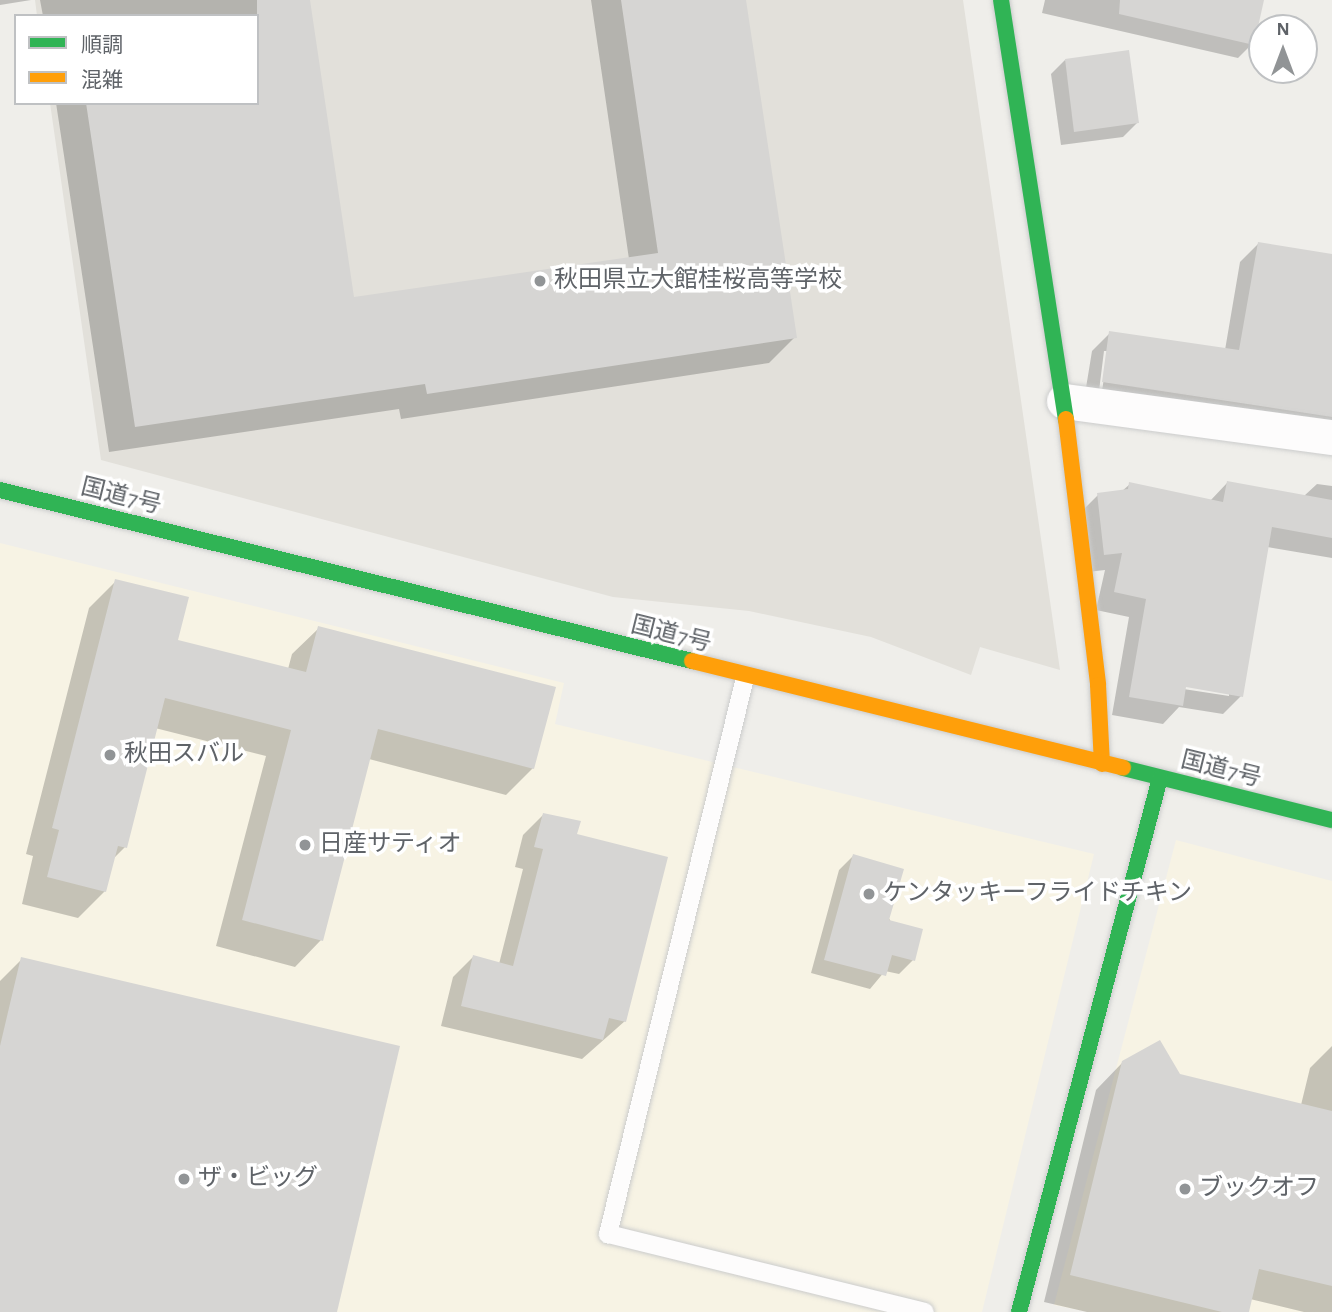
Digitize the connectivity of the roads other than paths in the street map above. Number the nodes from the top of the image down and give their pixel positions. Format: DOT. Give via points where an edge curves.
graph roads {
  1 [pos="1001,0"];
  2 [pos="1063,401"];
  3 [pos="1332,437"];
  4 [pos="0,490"];
  5 [pos="745,678"];
  6 [pos="1102,764"];
  7 [pos="1160,778"];
  8 [pos="1332,820"];
  9 [pos="925,1312"];
  10 [pos="1019,1312"];
  1 -- 2 [label="main road"];
  2 -- 3 [label="street"];
  2 -- 6 [label="main road" via="1098,685"];
  4 -- 5 [label="main road, 国道7号"];
  5 -- 6 [label="main road, 国道7号"];
  5 -- 9 [label="lane" via="608,1234"];
  6 -- 7 [label="main road, 国道7号"];
  7 -- 8 [label="main road, 国道7号"];
  7 -- 10 [label="main road"];
}
